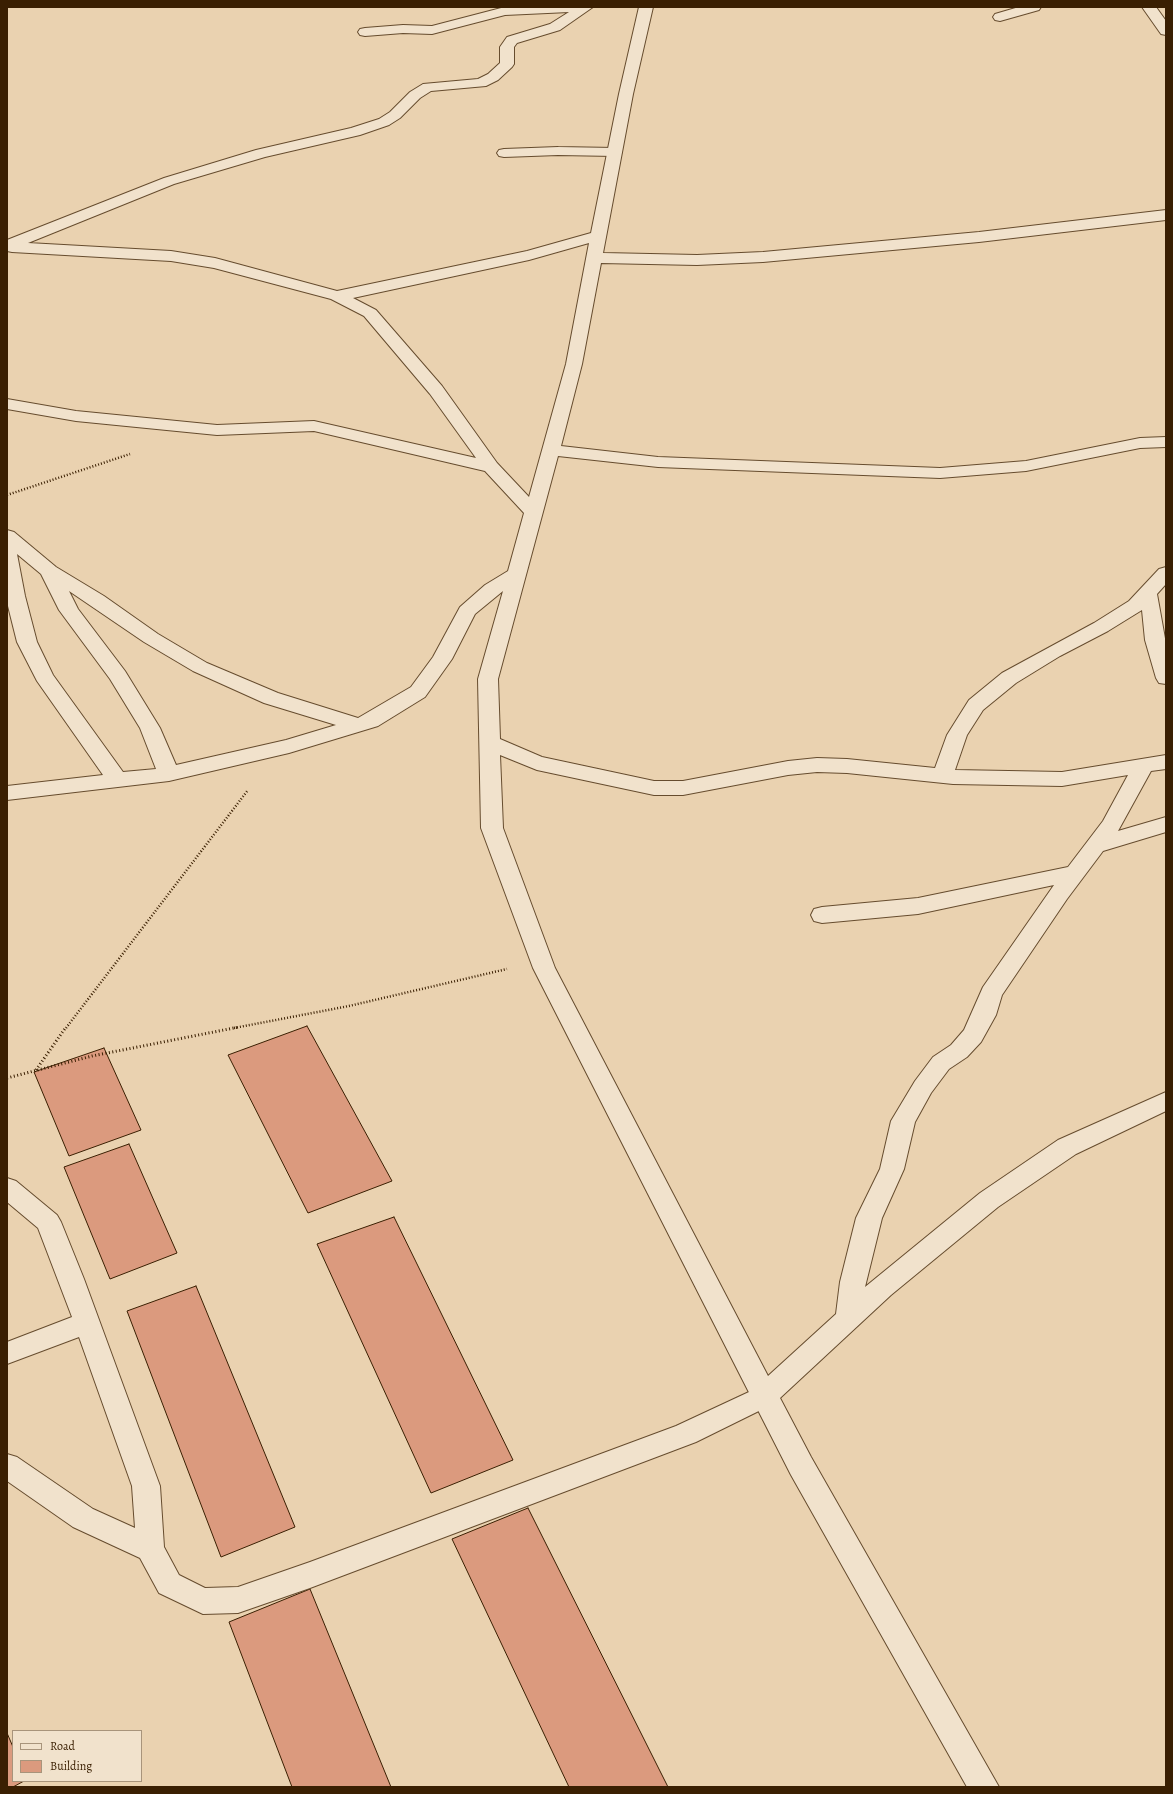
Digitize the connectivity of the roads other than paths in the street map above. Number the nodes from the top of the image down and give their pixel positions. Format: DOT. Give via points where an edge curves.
graph roads {
  1 [pos="581,7"];
  2 [pos="586,7"];
  3 [pos="646,7"];
  4 [pos="1034,7"];
  5 [pos="1149,7"];
  6 [pos="1000,17"];
  7 [pos="1164,26"];
  8 [pos="365,32"];
  9 [pos="615,152"];
  10 [pos="504,153"];
  11 [pos="1166,214"];
  12 [pos="599,236"];
  13 [pos="7,246"];
  14 [pos="595,258"];
  15 [pos="337,296"];
  16 [pos="7,404"];
  17 [pos="1166,442"];
  18 [pos="551,450"];
  19 [pos="491,467"];
  20 [pos="534,513"];
  21 [pos="7,536"];
  22 [pos="7,550"];
  23 [pos="50,571"];
  24 [pos="518,573"];
  25 [pos="1166,573"];
  26 [pos="1147,593"];
  27 [pos="1159,621"];
  28 [pos="1166,678"];
  29 [pos="359,724"];
  30 [pos="490,743"];
  31 [pos="1155,763"];
  32 [pos="169,774"];
  33 [pos="943,776"];
  34 [pos="118,780"];
  35 [pos="7,793"];
  36 [pos="1166,824"];
  37 [pos="1095,846"];
  38 [pos="1074,873"];
  39 [pos="822,915"];
  40 [pos="1166,1101"];
  41 [pos="7,1188"];
  42 [pos="848,1319"];
  43 [pos="87,1323"];
  44 [pos="7,1353"];
  45 [pos="764,1396"];
  46 [pos="7,1466"];
  47 [pos="150,1549"];
  48 [pos="984,1787"];
  1 -- 8 [label="street" via="505,11 432,30"];
  2 -- 13 [label="street" via="555,27 512,40 507,47 507,64 493,78 481,83 428,87 414,95 395,115 384,122 355,132 261,153 169,181"];
  3 -- 9 [label="street"];
  4 -- 6 [label="street"];
  5 -- 7 [label="street"];
  9 -- 10 [label="street"];
  9 -- 12 [label="street"];
  11 -- 14 [label="street" via="979,237 763,257 697,260"];
  12 -- 14 [label="street"];
  12 -- 15 [label="street" via="529,255"];
  13 -- 15 [label="street" via="171,256 208,262"];
  14 -- 18 [label="street" via="574,364"];
  15 -- 19 [label="street" via="370,313 436,390"];
  16 -- 19 [label="street" via="76,416 217,430 314,426"];
  17 -- 18 [label="street" via="1140,443 1026,466 940,473 658,462"];
  18 -- 20 [label="street"];
  19 -- 20 [label="street"];
  20 -- 24 [label="street"];
  21 -- 23 [label="street"];
  22 -- 34 [label="street" via="27,642 44,676"];
  23 -- 29 [label="street" via="200,667 271,698"];
  23 -- 32 [label="street" via="69,610 118,676 150,728"];
  24 -- 29 [label="street" via="492,589 466,611 442,659 418,692 371,721"];
  24 -- 30 [label="street" via="488,679"];
  25 -- 26 [label="street"];
  26 -- 27 [label="street"];
  26 -- 33 [label="street" via="1136,605 1101,627 1009,678 976,705 956,735"];
  27 -- 28 [label="street" via="1155,640"];
  29 -- 32 [label="street" via="280,749"];
  30 -- 33 [label="street" via="537,763 654,788 683,788 817,765"];
  30 -- 45 [label="street" via="492,828 542,962"];
  31 -- 33 [label="street" via="1062,779"];
  31 -- 37 [label="street"];
  32 -- 34 [label="street"];
  34 -- 35 [label="street"];
  36 -- 37 [label="street"];
  37 -- 38 [label="street"];
  38 -- 39 [label="street" via="918,906"];
  38 -- 42 [label="street" via="991,993 984,1015 973,1036 959,1051 941,1064 923,1087 903,1122 892,1169 869,1218 853,1282"];
  40 -- 42 [label="street" via="1067,1147 990,1200 882,1287"];
  41 -- 43 [label="street" via="48,1222"];
  42 -- 45 [label="street"];
  43 -- 44 [label="street"];
  43 -- 47 [label="street" via="146,1486"];
  45 -- 47 [label="street" via="686,1434 238,1600 202,1601 169,1584"];
  45 -- 48 [label="street" via="801,1466"];
  46 -- 47 [label="street" via="83,1518"];
}
